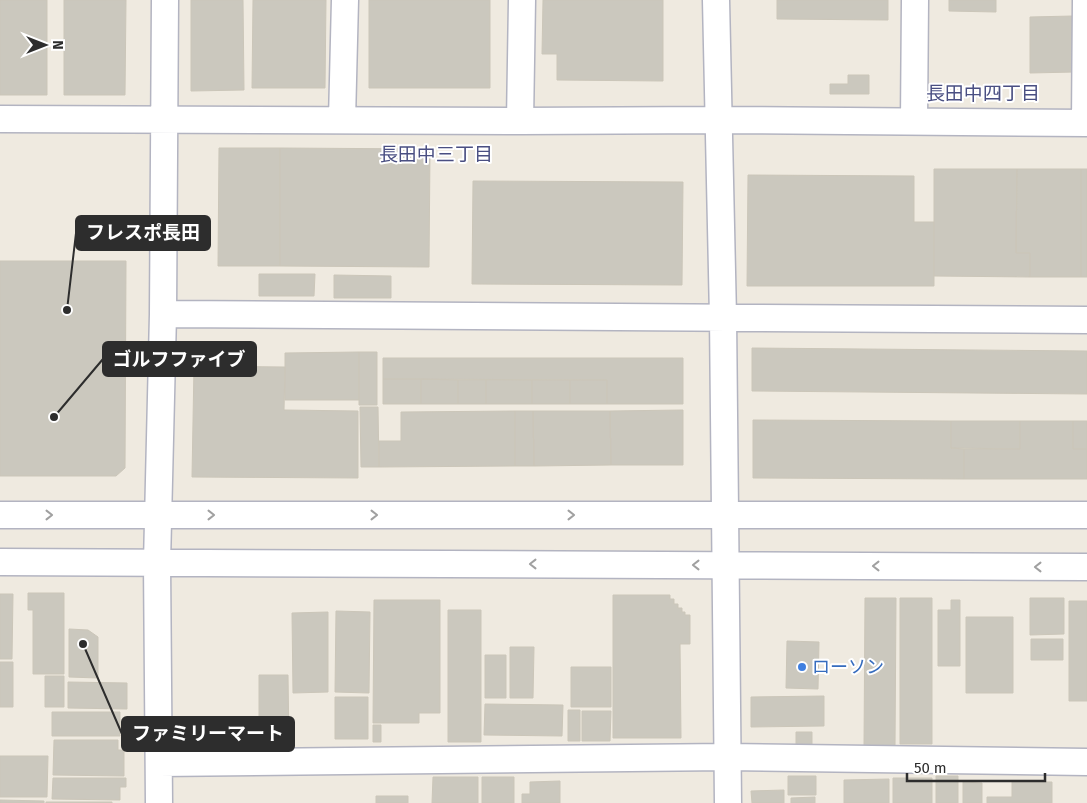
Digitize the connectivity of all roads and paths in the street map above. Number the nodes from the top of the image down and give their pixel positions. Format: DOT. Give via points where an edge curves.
graph roads {
  1 [pos="165,0"];
  2 [pos="345,0"];
  3 [pos="522,0"];
  4 [pos="716,0"];
  5 [pos="914,0"];
  6 [pos="1086,0"];
  7 [pos="0,119"];
  8 [pos="342,120"];
  9 [pos="718,120"];
  10 [pos="164,121"];
  11 [pos="520,121"];
  12 [pos="914,121"];
  13 [pos="1086,123"];
  14 [pos="163,314"];
  15 [pos="723,318"];
  16 [pos="1087,320"];
  17 [pos="0,515"];
  18 [pos="158,515"];
  19 [pos="724,515"];
  20 [pos="1087,515"];
  21 [pos="0,562"];
  22 [pos="157,563"];
  23 [pos="724,565"];
  24 [pos="1087,567"];
  25 [pos="727,757"];
  26 [pos="159,762"];
  27 [pos="1087,762"];
  28 [pos="159,803"];
  29 [pos="728,803"];
  1 -- 10 [label="street"];
  2 -- 8 [label="street"];
  3 -- 11 [label="street"];
  4 -- 9 [label="street"];
  5 -- 12 [label="street"];
  6 -- 13 [label="street"];
  7 -- 10 [label="street"];
  8 -- 10 [label="street"];
  8 -- 11 [label="street"];
  9 -- 11 [label="street"];
  9 -- 12 [label="street"];
  9 -- 15 [label="street"];
  10 -- 14 [label="street"];
  12 -- 13 [label="street"];
  14 -- 15 [label="street"];
  14 -- 18 [label="street"];
  15 -- 16 [label="street"];
  15 -- 19 [label="street"];
  17 -- 18 [label="street, one-way"];
  18 -- 19 [label="street, one-way"];
  18 -- 22 [label="street"];
  19 -- 20 [label="street"];
  19 -- 23 [label="street"];
  21 -- 22 [label="street"];
  23 -- 22 [label="street, one-way"];
  22 -- 26 [label="street"];
  24 -- 23 [label="street, one-way"];
  23 -- 25 [label="street"];
  25 -- 26 [label="street"];
  25 -- 27 [label="street"];
  25 -- 29 [label="street"];
  26 -- 28 [label="street"];
}
